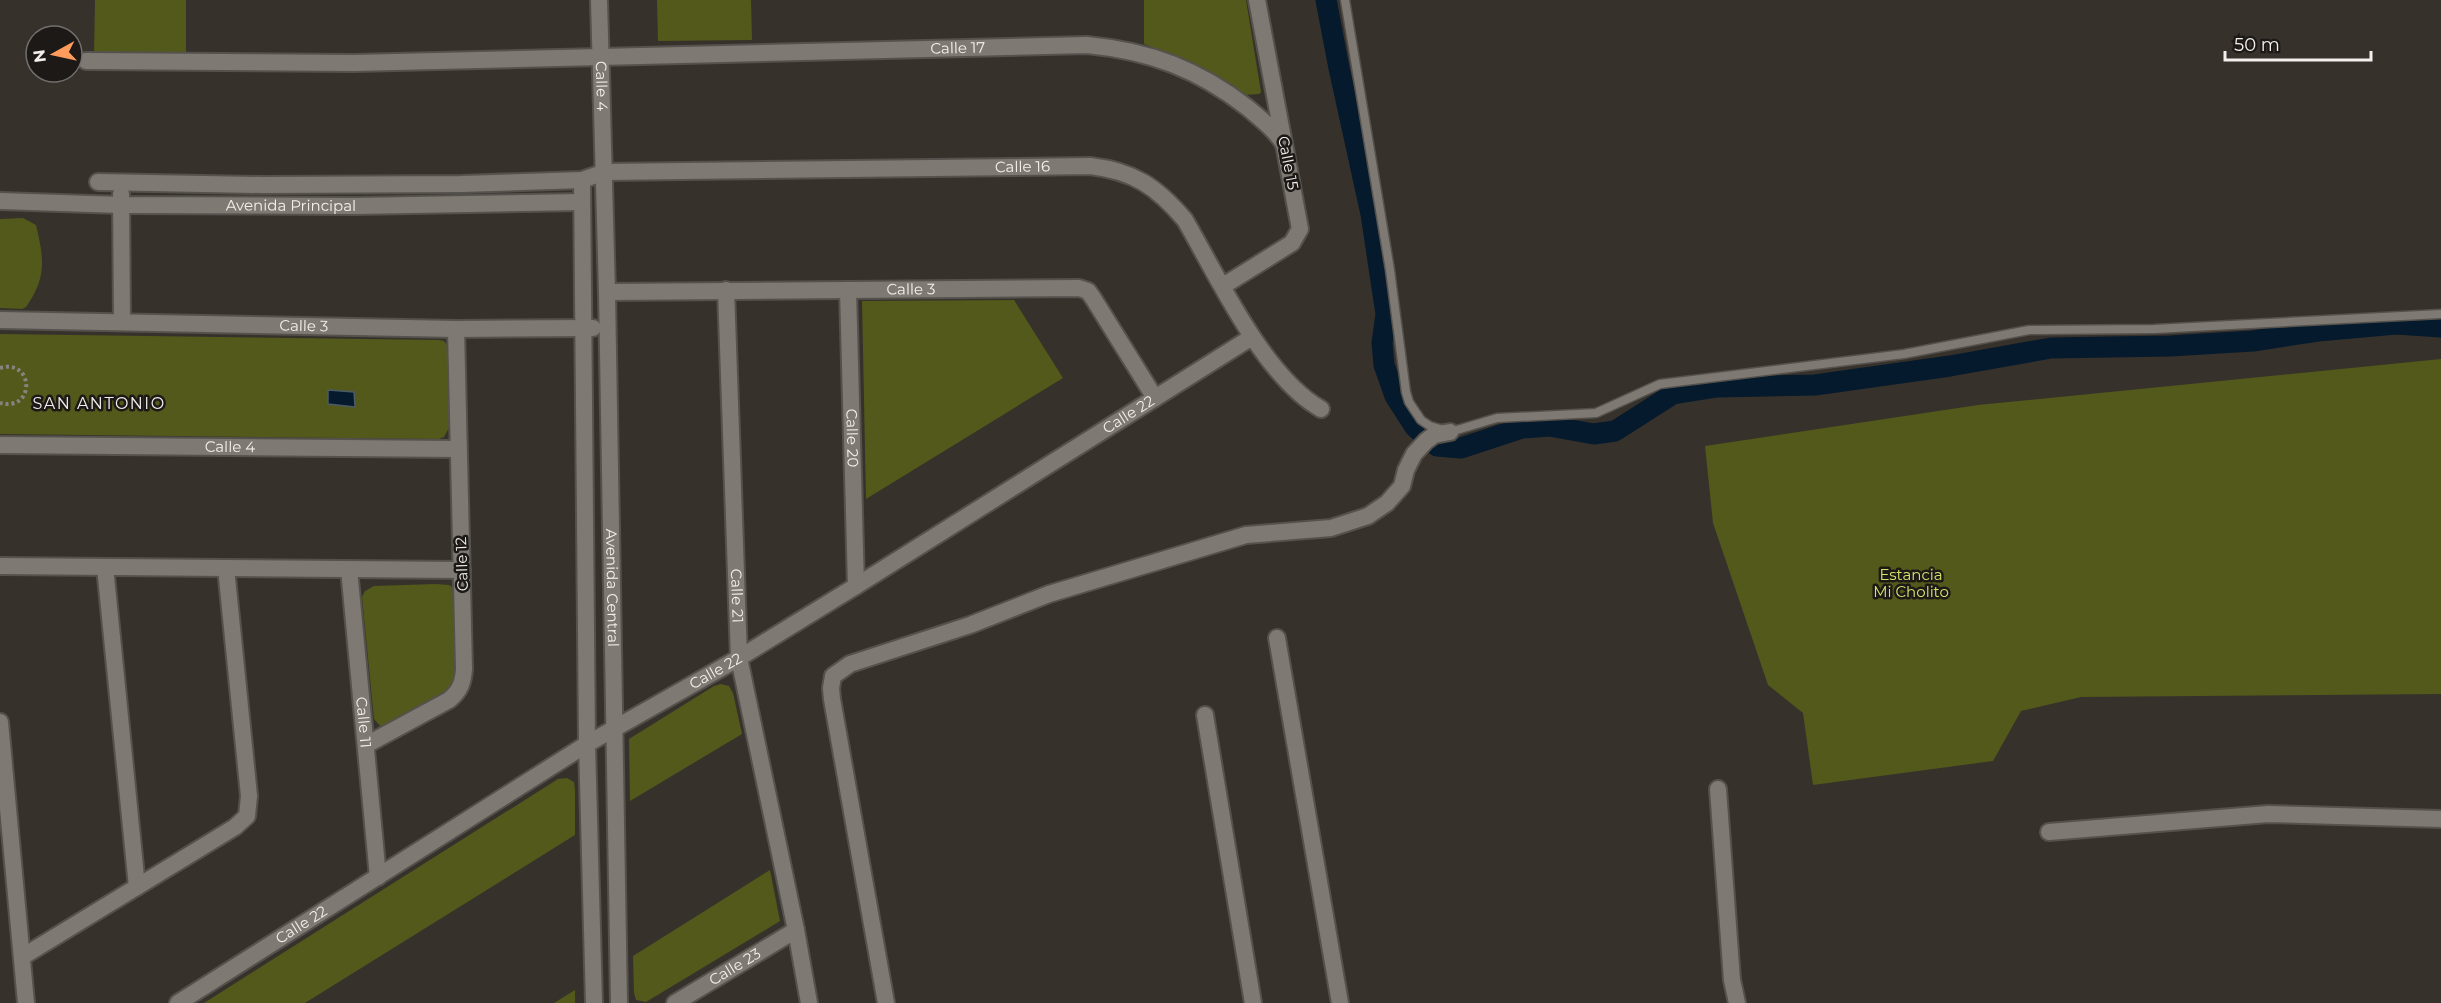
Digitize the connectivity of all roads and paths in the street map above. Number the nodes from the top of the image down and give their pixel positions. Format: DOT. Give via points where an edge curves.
graph roads {
  1 [pos="599,0"];
  2 [pos="1257,0"];
  3 [pos="1345,0"];
  4 [pos="600,58"];
  5 [pos="86,61"];
  6 [pos="1284,144"];
  7 [pos="605,172"];
  8 [pos="582,180"];
  9 [pos="98,182"];
  10 [pos="122,183"];
  11 [pos="0,201"];
  12 [pos="582,202"];
  13 [pos="121,205"];
  14 [pos="1223,286"];
  15 [pos="726,290"];
  16 [pos="848,290"];
  17 [pos="607,292"];
  18 [pos="2441,314"];
  19 [pos="0,320"];
  20 [pos="122,322"];
  21 [pos="584,328"];
  22 [pos="608,328"];
  23 [pos="456,329"];
  24 [pos="1252,336"];
  25 [pos="0,368"];
  26 [pos="1155,398"];
  27 [pos="0,404"];
  28 [pos="1321,409"];
  29 [pos="1436,436"];
  30 [pos="0,445"];
  31 [pos="458,449"];
  32 [pos="0,566"];
  33 [pos="105,567"];
  34 [pos="226,568"];
  35 [pos="349,569"];
  36 [pos="462,570"];
  37 [pos="856,586"];
  38 [pos="1277,638"];
  39 [pos="740,658"];
  40 [pos="1205,715"];
  41 [pos="0,722"];
  42 [pos="615,729"];
  43 [pos="587,744"];
  44 [pos="366,745"];
  45 [pos="1718,789"];
  46 [pos="2441,819"];
  47 [pos="2049,832"];
  48 [pos="378,877"];
  49 [pos="137,886"];
  50 [pos="796,930"];
  51 [pos="22,957"];
  52 [pos="26,1003"];
  53 [pos="178,1003"];
  54 [pos="594,1003"];
  55 [pos="619,1003"];
  56 [pos="675,1003"];
  57 [pos="809,1003"];
  58 [pos="886,1003"];
  59 [pos="1253,1003"];
  60 [pos="1340,1003"];
  61 [pos="1737,1003"];
  1 -- 4 [label="street, Calle 4"];
  2 -- 6 [label="street, Calle 15"];
  3 -- 29 [label="lane" via="1406,392 1421,420 1431,426"];
  4 -- 5 [label="street, Calle 17" via="354,63"];
  4 -- 6 [label="street, Calle 17" via="1105,46 1168,61 1210,82 1264,120"];
  4 -- 7 [label="street, Calle 4"];
  6 -- 14 [label="street, Calle 15" via="1299,234 1284,249"];
  7 -- 8 [label="street, Avenida Principal"];
  7 -- 14 [label="street, Calle 16" via="1090,166 1113,169 1135,177 1166,199 1185,220"];
  7 -- 17 [label="street, Avenida Central"];
  8 -- 10 [label="street, Avenida Principal"];
  8 -- 12 [label="street, Avenida Central"];
  9 -- 10 [label="street, Avenida Principal"];
  10 -- 13 [label="street"];
  11 -- 13 [label="street, Avenida Principal"];
  12 -- 13 [label="street, Avenida Principal"];
  12 -- 21 [label="street, Avenida Central"];
  13 -- 20 [label="street"];
  14 -- 24 [label="street, Calle 16"];
  15 -- 16 [label="street, Calle 3"];
  15 -- 17 [label="street, Calle 3"];
  15 -- 39 [label="street, Calle 21"];
  16 -- 26 [label="street, Calle 3" via="1073,287 1088,291"];
  16 -- 37 [label="street, Calle 20"];
  17 -- 22 [label="street, Avenida Central"];
  18 -- 29 [label="lane" via="2154,329 2029,330 1904,354 1660,384 1596,413 1497,417"];
  19 -- 20 [label="street, Calle 3"];
  20 -- 23 [label="street, Calle 3"];
  21 -- 22 [label="street, Calle 3"];
  21 -- 23 [label="street, Calle 3"];
  21 -- 43 [label="street, Avenida Central"];
  22 -- 42 [label="street, Avenida Central"];
  23 -- 31 [label="street, Calle 12"];
  24 -- 26 [label="street, Calle 22"];
  24 -- 28 [label="street, Calle 16" via="1290,387"];
  25 -- 27 [label="path" via="17,369 27,386 19,401"];
  26 -- 37 [label="street, Calle 22"];
  29 -- 58 [label="street" via="1414,454 1402,486 1368,516 1331,528 1246,535 1117,573 850,664 833,676 832,699"];
  30 -- 31 [label="street, Calle 4"];
  31 -- 36 [label="street, Calle 12"];
  32 -- 33 [label="street"];
  33 -- 34 [label="street"];
  33 -- 49 [label="street"];
  34 -- 35 [label="street"];
  34 -- 49 [label="street" via="249,796 247,816"];
  35 -- 36 [label="street"];
  35 -- 44 [label="street, Calle 11"];
  36 -- 44 [label="street, Calle 12" via="464,669 460,688 449,700"];
  37 -- 39 [label="street, Calle 22"];
  38 -- 60 [label="street"];
  39 -- 42 [label="street, Calle 22"];
  39 -- 50 [label="street, Calle 21"];
  40 -- 59 [label="street"];
  41 -- 51 [label="street"];
  42 -- 43 [label="street, Calle 22"];
  42 -- 55 [label="street, Avenida Central"];
  43 -- 48 [label="street, Calle 22"];
  43 -- 54 [label="street, Avenida Central"];
  44 -- 48 [label="street, Calle 11"];
  45 -- 61 [label="street"];
  46 -- 47 [label="street" via="2268,814"];
  48 -- 53 [label="street, Calle 22"];
  49 -- 51 [label="street"];
  50 -- 56 [label="street, Calle 23"];
  50 -- 57 [label="street, Calle 21"];
  51 -- 52 [label="street"];
}
